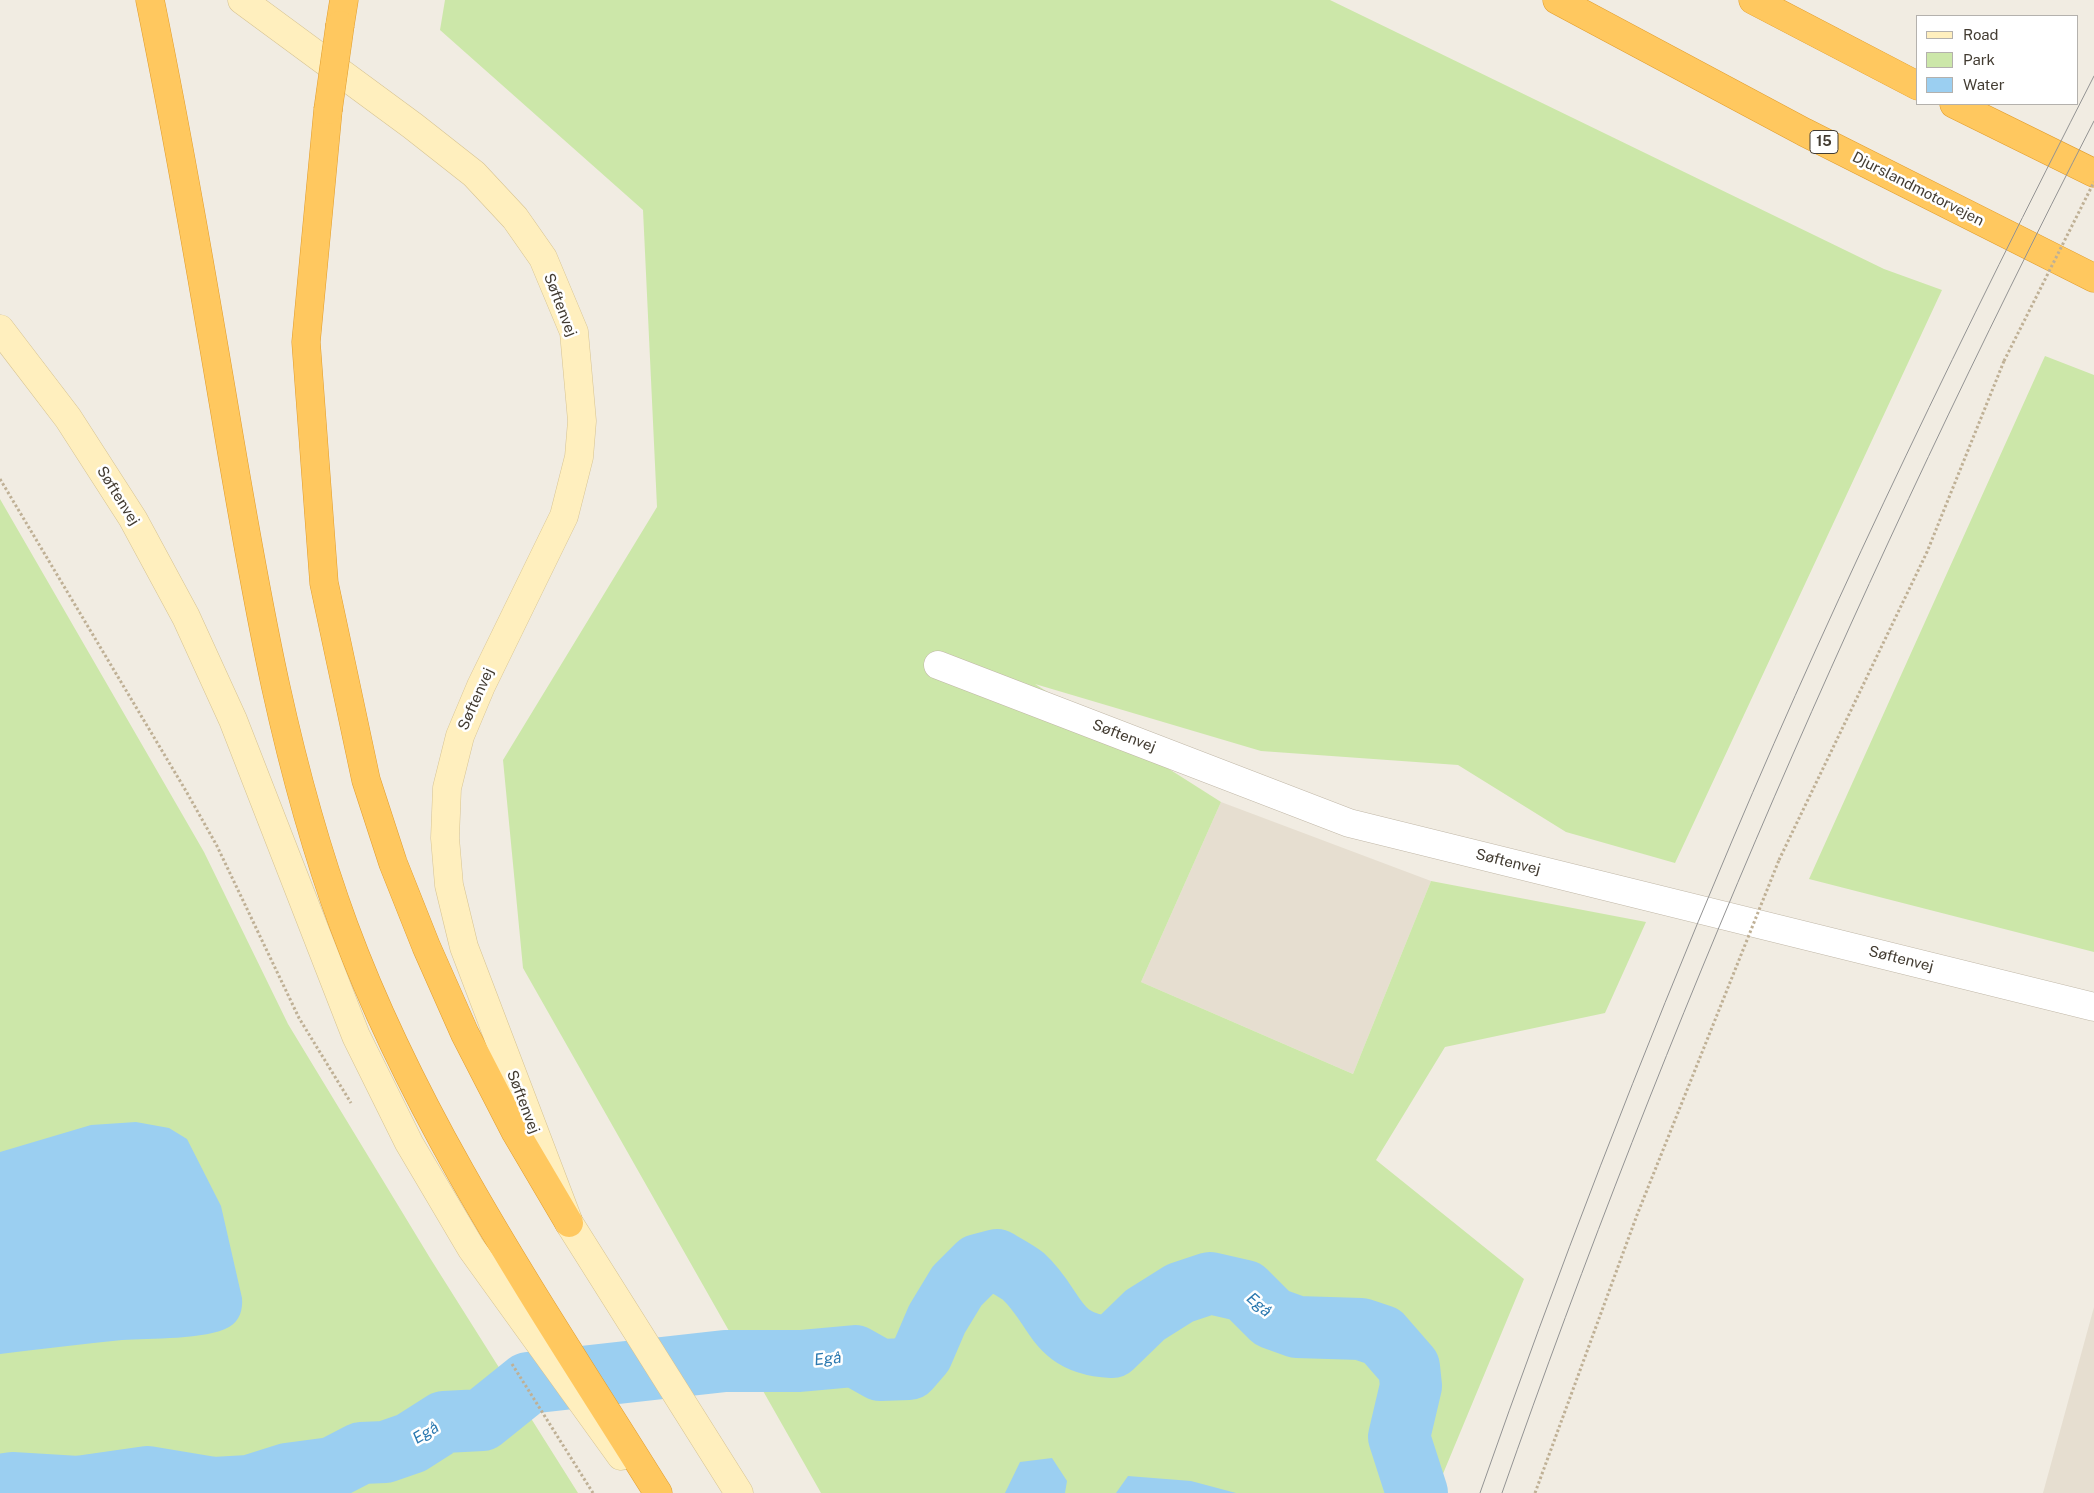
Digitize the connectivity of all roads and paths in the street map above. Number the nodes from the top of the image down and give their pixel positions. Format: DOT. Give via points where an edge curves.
graph roads {
  1 [pos="150,0"];
  2 [pos="242,0"];
  3 [pos="1557,0"];
  4 [pos="1753,0"];
  5 [pos="342,13"];
  6 [pos="1916,85"];
  7 [pos="1956,105"];
  8 [pos="2094,173"];
  9 [pos="2094,182"];
  10 [pos="2094,278"];
  11 [pos="0,329"];
  12 [pos="0,479"];
  13 [pos="938,664"];
  14 [pos="2094,1007"];
  15 [pos="353,1106"];
  16 [pos="571,1225"];
  17 [pos="510,1361"];
  18 [pos="593,1493"];
  19 [pos="648,1493"];
  20 [pos="658,1493"];
  21 [pos="738,1493"];
  22 [pos="1535,1493"];
  1 -- 20 [label="highway" via="180,144 257,600 309,822 344,927 385,1025 436,1129"];
  2 -- 16 [label="main road, Søftenvej" via="474,174 515,218 543,258 574,332 582,421 579,457 564,516 460,736 447,788 445,838 449,885 464,946"];
  3 -- 10 [label="highway, Djurslandmotorvejen / 15" via="1804,132"];
  4 -- 6 [label="highway"];
  5 -- 16 [label="highway, bridge" via="328,110 306,342 324,583 366,780 397,872 465,1034 516,1133"];
  7 -- 8 [label="highway"];
  9 -- 22 [label="path, bridge" via="2004,361 1927,552 1779,860 1637,1215"];
  11 -- 19 [label="main road, Søftenvej" via="78,434 133,519 186,617 233,720 356,1036 409,1143 471,1248"];
  12 -- 15 [label="path" via="217,846 299,1018"];
  13 -- 14 [label="street, Søftenvej" via="1349,823"];
  16 -- 21 [label="main road, Søftenvej"];
  17 -- 18 [label="path"];
}
